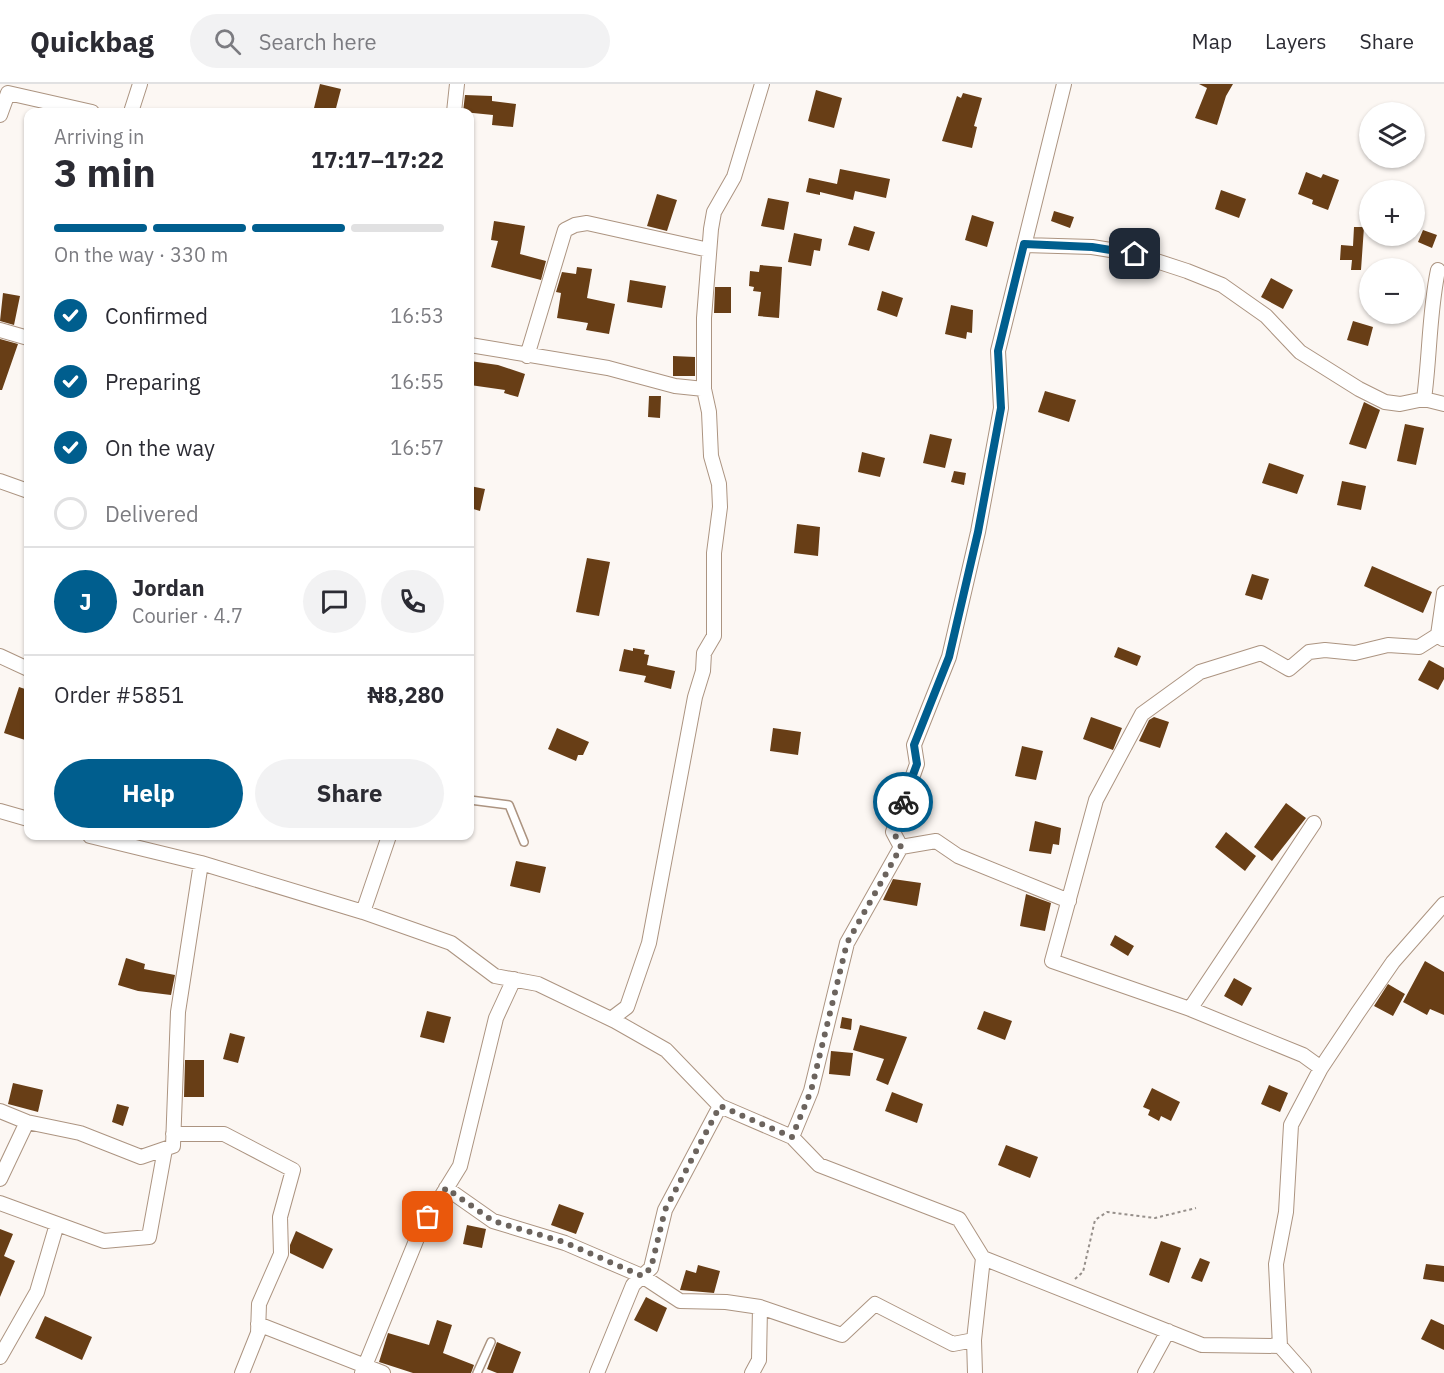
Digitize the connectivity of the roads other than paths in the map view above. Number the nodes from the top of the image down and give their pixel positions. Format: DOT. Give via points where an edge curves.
graph roads {
  1 [pos="140,84"];
  2 [pos="457,84"];
  3 [pos="762,84"];
  4 [pos="1064,84"];
  5 [pos="74,108"];
  6 [pos="132,108"];
  7 [pos="454,108"];
  8 [pos="0,115"];
  9 [pos="1024,244"];
  10 [pos="709,250"];
  11 [pos="1438,270"];
  12 [pos="0,330"];
  13 [pos="24,338"];
  14 [pos="474,346"];
  15 [pos="527,356"];
  16 [pos="704,389"];
  17 [pos="1424,399"];
  18 [pos="1444,405"];
  19 [pos="0,481"];
  20 [pos="24,490"];
  21 [pos="1444,593"];
  22 [pos="1441,637"];
  23 [pos="0,656"];
  24 [pos="24,667"];
  25 [pos="474,801"];
  26 [pos="0,811"];
  27 [pos="24,818"];
  28 [pos="1314,823"];
  29 [pos="106,840"];
  30 [pos="388,840"];
  31 [pos="524,842"];
  32 [pos="901,847"];
  33 [pos="201,863"];
  34 [pos="1069,900"];
  35 [pos="1443,907"];
  36 [pos="363,912"];
  37 [pos="514,980"];
  38 [pos="1190,1010"];
  39 [pos="611,1019"];
  40 [pos="1322,1068"];
  41 [pos="720,1106"];
  42 [pos="0,1111"];
  43 [pos="27,1122"];
  44 [pos="173,1134"];
  45 [pos="792,1137"];
  46 [pos="165,1149"];
  47 [pos="0,1179"];
  48 [pos="446,1188"];
  49 [pos="0,1203"];
  50 [pos="57,1224"];
  51 [pos="983,1258"];
  52 [pos="642,1276"];
  53 [pos="760,1307"];
  54 [pos="258,1324"];
  55 [pos="1168,1331"];
  56 [pos="974,1340"];
  57 [pos="491,1342"];
  58 [pos="1280,1346"];
  59 [pos="0,1357"];
  60 [pos="364,1370"];
  61 [pos="242,1373"];
  62 [pos="383,1373"];
  63 [pos="477,1373"];
  64 [pos="597,1373"];
  65 [pos="752,1373"];
  66 [pos="975,1373"];
  67 [pos="1145,1373"];
  68 [pos="1304,1373"];
  1 -- 6 [label="street"];
  2 -- 7 [label="street"];
  3 -- 10 [label="street" via="734,177 714,212"];
  4 -- 9 [label="street"];
  5 -- 8 [label="street" via="8,93"];
  9 -- 17 [label="street" via="1092,247 1135,254 1187,271 1222,285 1266,316 1300,352 1359,389 1392,403"];
  9 -- 32 [label="street" via="998,351 1001,408 978,532 949,657 914,745 917,764 893,831"];
  10 -- 15 [label="street" via="587,223 565,230"];
  10 -- 16 [label="street"];
  11 -- 17 [label="street"];
  12 -- 13 [label="street"];
  14 -- 15 [label="street"];
  15 -- 16 [label="street" via="608,368 675,386"];
  16 -- 39 [label="street" via="720,507 714,553 714,636 704,653 649,943 627,1007"];
  17 -- 18 [label="street"];
  19 -- 20 [label="street"];
  21 -- 22 [label="street"];
  22 -- 34 [label="street" via="1419,647 1388,645 1354,653 1309,652 1289,669 1261,653 1200,672 1142,714 1096,800"];
  23 -- 24 [label="street"];
  25 -- 31 [label="lane" via="509,805"];
  26 -- 27 [label="street"];
  28 -- 38 [label="street"];
  29 -- 33 [label="street"];
  30 -- 36 [label="street"];
  32 -- 34 [label="street" via="936,841 958,856"];
  32 -- 45 [label="street" via="847,943 811,1091"];
  33 -- 36 [label="street"];
  33 -- 44 [label="street" via="178,1012"];
  34 -- 38 [label="street" via="1052,961"];
  35 -- 40 [label="street" via="1393,962"];
  36 -- 37 [label="street" via="451,943 495,976"];
  37 -- 39 [label="street" via="538,984"];
  37 -- 48 [label="street" via="496,1018 460,1166"];
  38 -- 40 [label="street" via="1303,1055"];
  39 -- 41 [label="street" via="666,1050"];
  40 -- 58 [label="street" via="1291,1125 1286,1212 1276,1264"];
  41 -- 45 [label="street"];
  41 -- 52 [label="street" via="665,1210 651,1268"];
  42 -- 43 [label="street"];
  43 -- 46 [label="street" via="80,1133 141,1157"];
  43 -- 47 [label="street"];
  44 -- 46 [label="street" via="173,1146"];
  44 -- 54 [label="street" via="224,1134 293,1170 280,1217 281,1254 259,1304"];
  45 -- 51 [label="street" via="819,1165 959,1219"];
  46 -- 50 [label="street" via="148,1237 104,1241"];
  48 -- 52 [label="street" via="493,1221 564,1242"];
  48 -- 60 [label="street" via="420,1231"];
  49 -- 50 [label="street"];
  50 -- 59 [label="street" via="37,1292"];
  51 -- 55 [label="street"];
  51 -- 56 [label="street"];
  52 -- 53 [label="street" via="680,1301"];
  52 -- 64 [label="street" via="633,1285"];
  53 -- 56 [label="street" via="842,1335 875,1304 953,1344"];
  53 -- 65 [label="street" via="759,1360"];
  54 -- 60 [label="street"];
  54 -- 61 [label="street"];
  55 -- 58 [label="street" via="1202,1345"];
  55 -- 67 [label="street"];
  56 -- 66 [label="street"];
  57 -- 63 [label="lane"];
  58 -- 68 [label="street"];
  60 -- 62 [label="street"];
}
